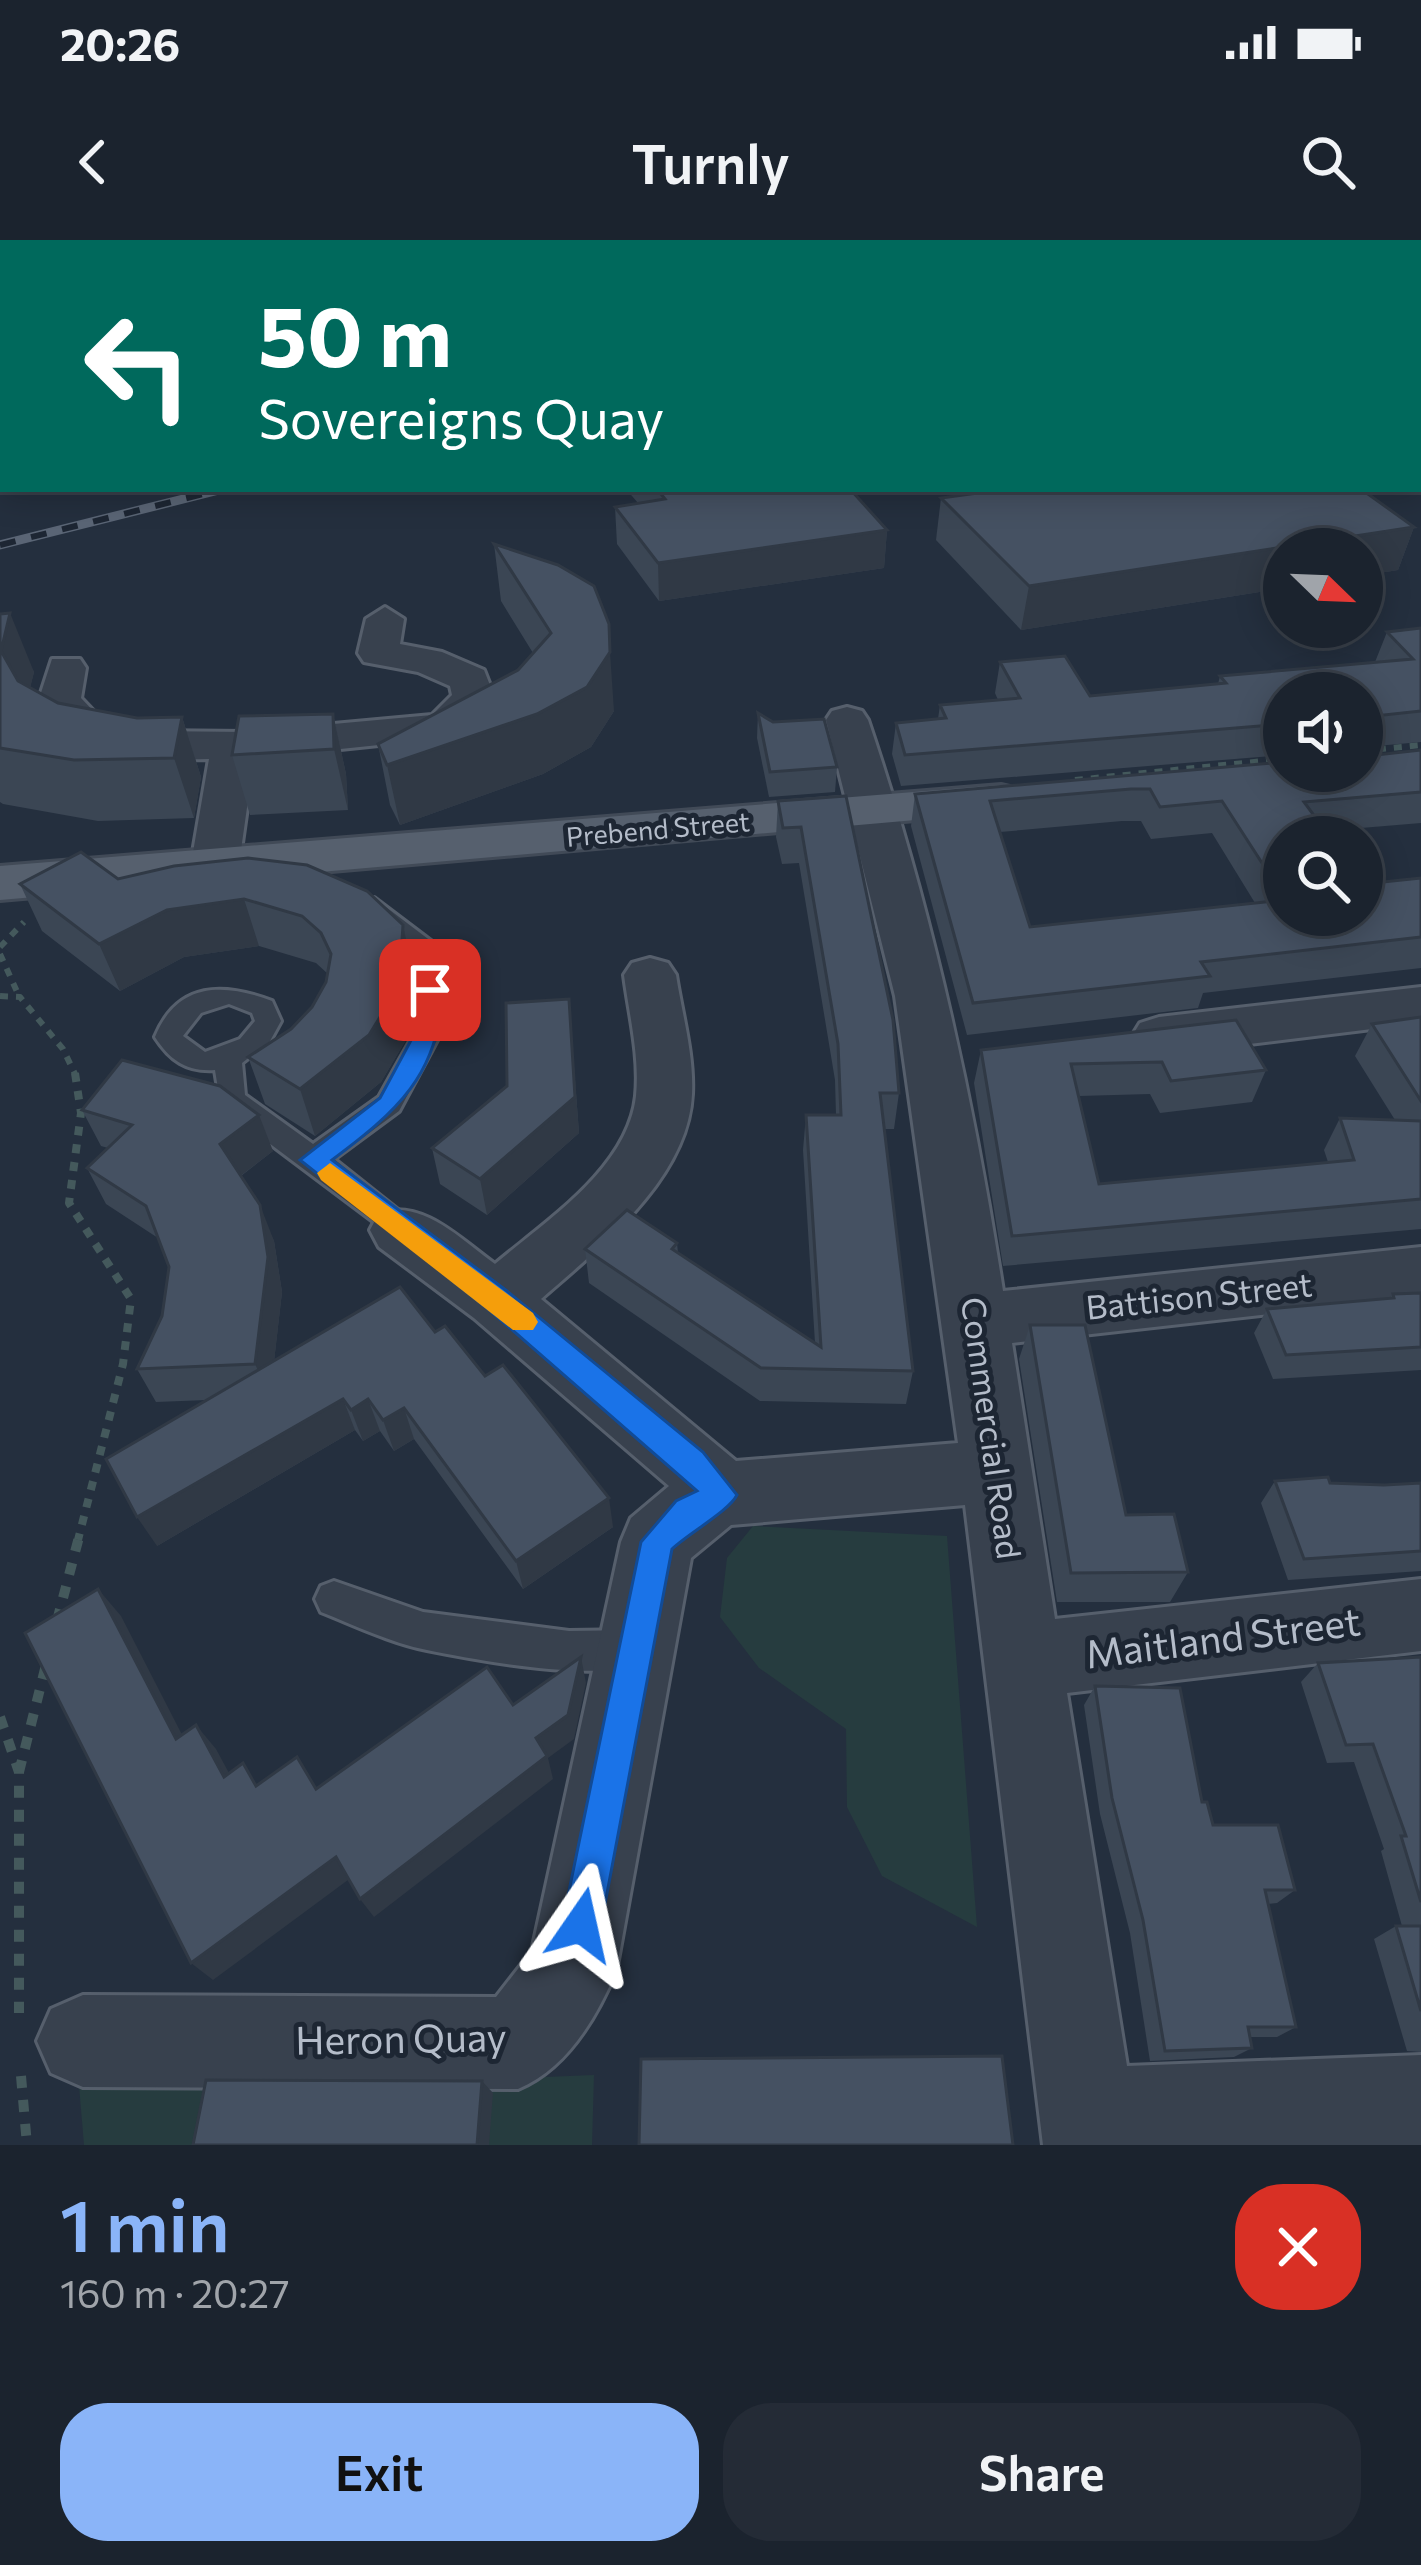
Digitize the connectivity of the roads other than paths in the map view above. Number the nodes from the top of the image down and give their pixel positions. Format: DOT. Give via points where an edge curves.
graph roads {
  1 [pos="385,619"];
  2 [pos="66,668"];
  3 [pos="847,720"];
  4 [pos="234,742"];
  5 [pos="1047,789"];
  6 [pos="878,812"];
  7 [pos="215,864"];
  8 [pos="0,883"];
  9 [pos="360,895"];
  10 [pos="650,975"];
  11 [pos="1421,1005"];
  12 [pos="1103,1043"];
  13 [pos="228,1059"];
  14 [pos="313,1160"];
  15 [pos="401,1230"];
  16 [pos="1421,1272"];
  17 [pos="497,1300"];
  18 [pos="977,1320"];
  19 [pos="997,1471"];
  20 [pos="721,1495"];
  21 [pos="334,1599"];
  22 [pos="1421,1615"];
  23 [pos="636,1648"];
  24 [pos="1025,1660"];
  25 [pos="41,2039"];
  26 [pos="1421,2102"];
  27 [pos="1089,2130"];
  1 -- 4 [label="street" via="378,653 428,661 469,679 474,698 446,725"];
  2 -- 4 [label="street" via="60,699 84,727 167,747"];
  3 -- 6 [label="street, Commercial Road"];
  4 -- 7 [label="street"];
  5 -- 6 [label="main road, Prebend Street"];
  6 -- 7 [label="main road, Prebend Street"];
  6 -- 18 [label="street, Commercial Road" via="955,1060"];
  7 -- 8 [label="main road, Prebend Street"];
  9 -- 14 [label="lane" via="431,951 430,1029 389,1104"];
  10 -- 17 [label="street" via="664,1101 646,1148"];
  11 -- 12 [label="street"];
  13 -- 14 [label="lane" via="231,1100"];
  14 -- 15 [label="lane"];
  15 -- 17 [label="street"];
  16 -- 18 [label="street, Battison Street"];
  17 -- 20 [label="street"];
  18 -- 19 [label="street, Commercial Road"];
  19 -- 20 [label="street"];
  19 -- 24 [label="street, Commercial Road"];
  20 -- 23 [label="street, Heron Quay" via="657,1542"];
  21 -- 23 [label="lane" via="423,1630 569,1650"];
  22 -- 24 [label="street, Maitland Street"];
  23 -- 25 [label="street, Heron Quay" via="572,1971 518,2043"];
  24 -- 27 [label="street, Commercial Road"];
  26 -- 27 [label="street"];
}
